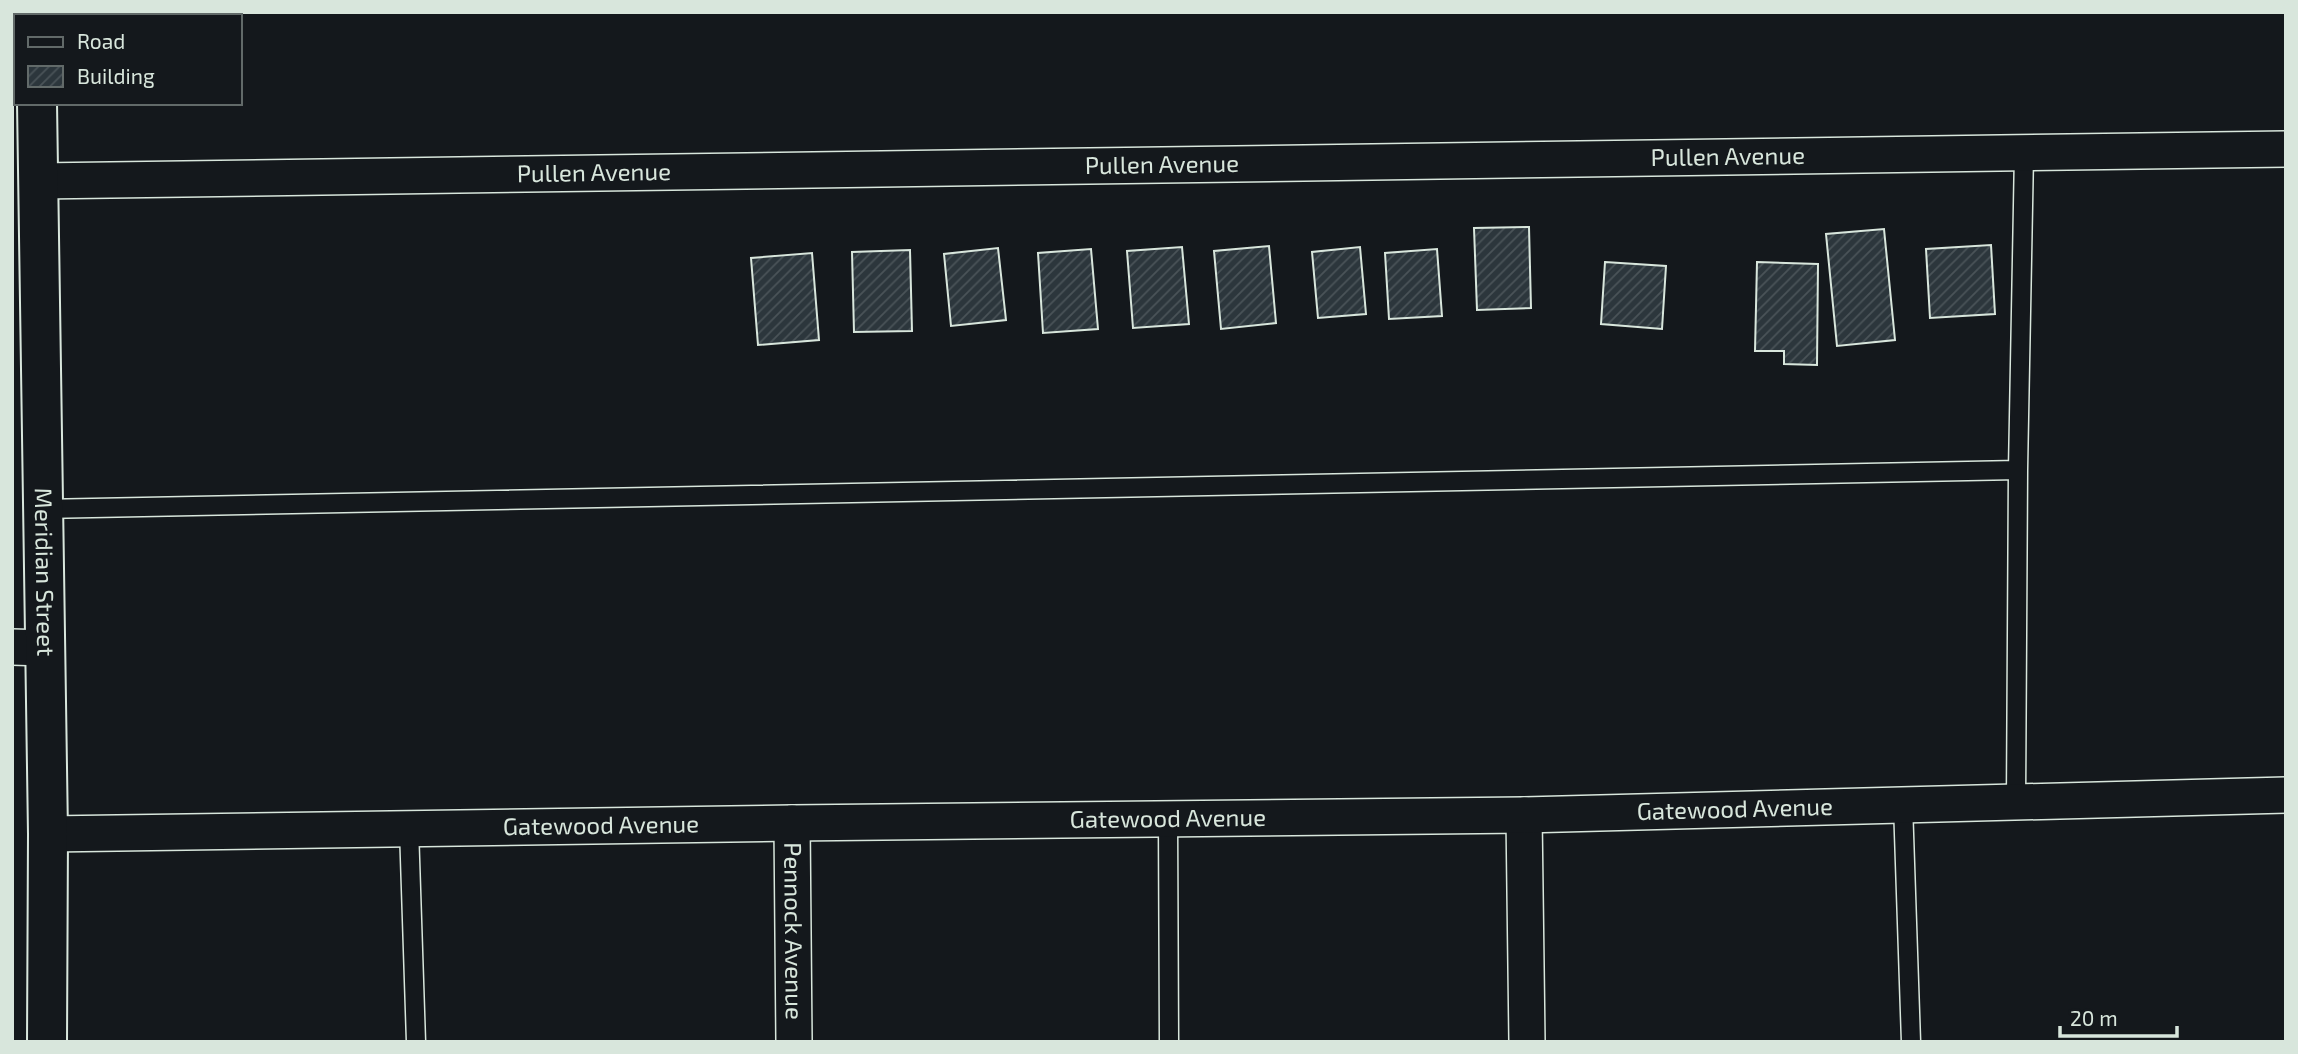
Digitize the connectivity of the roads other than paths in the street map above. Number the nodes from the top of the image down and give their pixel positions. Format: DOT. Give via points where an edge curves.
graph roads {
  1 [pos="37,105"];
  2 [pos="2286,149"];
  3 [pos="2024,153"];
  4 [pos="38,181"];
  5 [pos="2018,470"];
  6 [pos="42,509"];
  7 [pos="28,648"];
  8 [pos="2286,795"];
  9 [pos="2016,801"];
  10 [pos="1903,804"];
  11 [pos="1524,815"];
  12 [pos="1168,818"];
  13 [pos="792,823"];
  14 [pos="409,828"];
  15 [pos="48,834"];
  16 [pos="47,1042"];
  17 [pos="416,1042"];
  18 [pos="794,1042"];
  19 [pos="1169,1042"];
  20 [pos="1527,1042"];
  21 [pos="1911,1042"];
  1 -- 4 [label="street, Meridian Street"];
  2 -- 3 [label="street, Pullen Avenue"];
  3 -- 4 [label="street, Pullen Avenue"];
  3 -- 5 [label="lane"];
  4 -- 6 [label="street, Meridian Street"];
  5 -- 6 [label="lane"];
  5 -- 9 [label="lane"];
  6 -- 7 [label="street, Meridian Street"];
  7 -- 15 [label="street, Meridian Street"];
  8 -- 9 [label="street, Gatewood Avenue"];
  9 -- 10 [label="street, Gatewood Avenue"];
  10 -- 11 [label="street, Gatewood Avenue"];
  10 -- 21 [label="lane"];
  11 -- 12 [label="street, Gatewood Avenue"];
  11 -- 20 [label="street"];
  12 -- 13 [label="street, Gatewood Avenue"];
  12 -- 19 [label="lane"];
  13 -- 14 [label="street, Gatewood Avenue"];
  13 -- 18 [label="street, Pennock Avenue"];
  14 -- 15 [label="street, Gatewood Avenue"];
  14 -- 17 [label="lane"];
  15 -- 16 [label="street, Meridian Street"];
}
